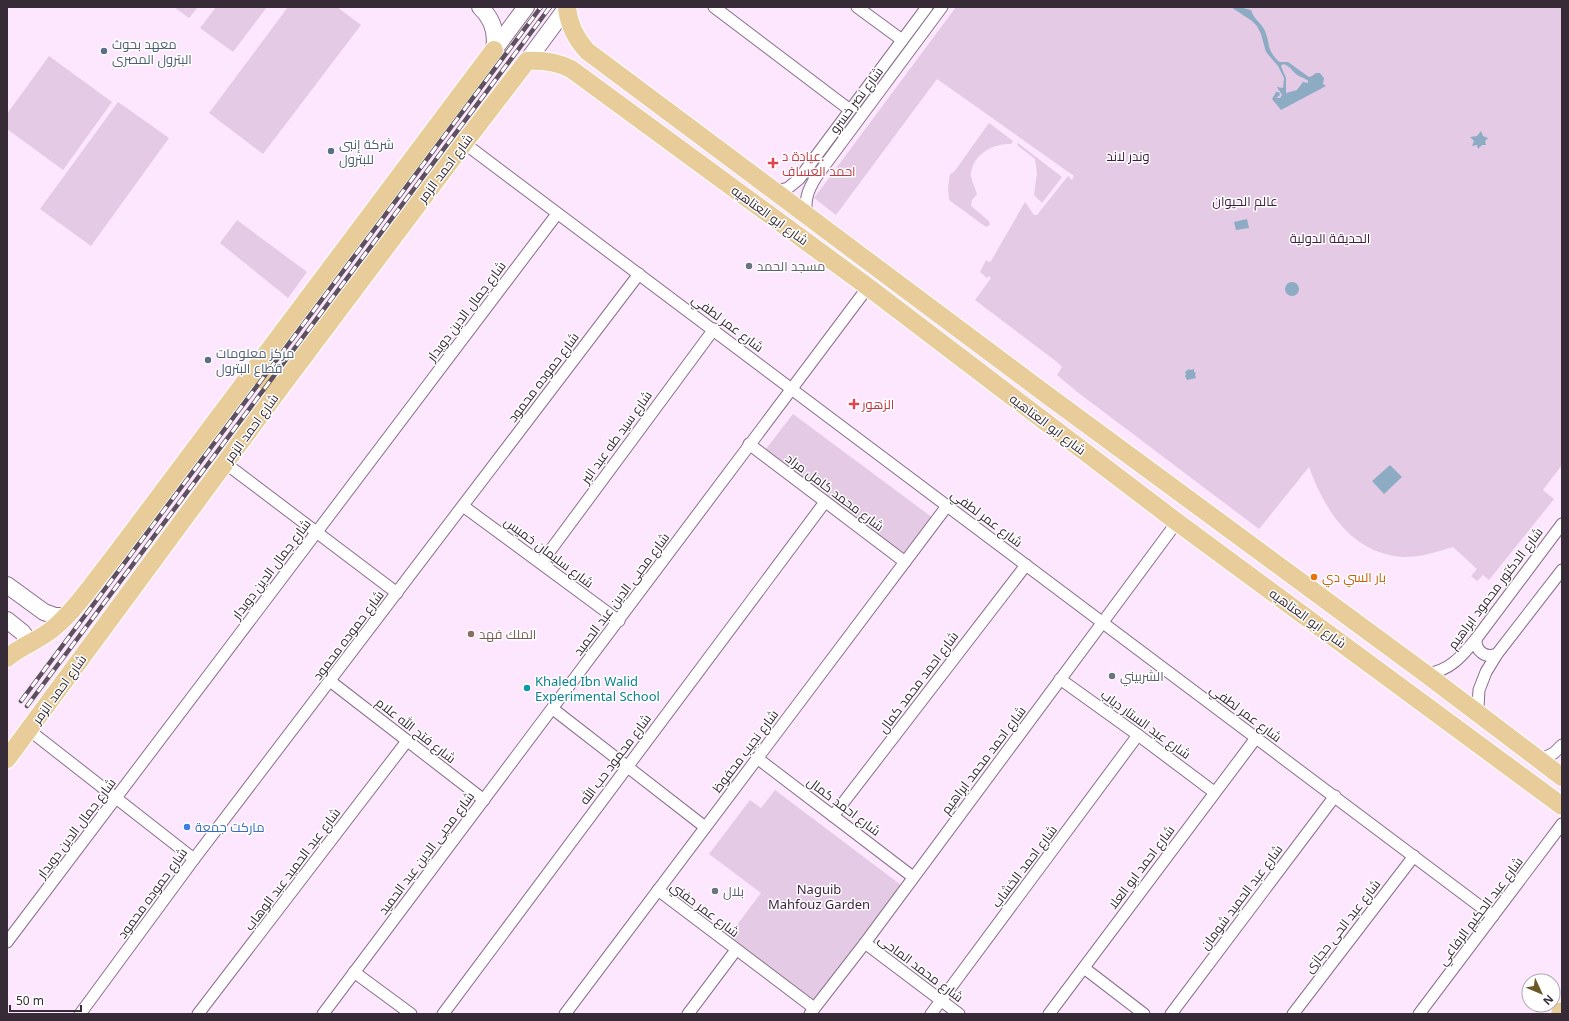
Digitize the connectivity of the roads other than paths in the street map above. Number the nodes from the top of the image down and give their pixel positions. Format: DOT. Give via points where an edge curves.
graph roads {
  1 [pos="480,7"];
  2 [pos="526,7"];
  3 [pos="567,7"];
  4 [pos="714,7"];
  5 [pos="857,7"];
  6 [pos="927,7"];
  7 [pos="942,7"];
  8 [pos="902,40"];
  9 [pos="494,50"];
  10 [pos="587,51"];
  11 [pos="527,62"];
  12 [pos="571,69"];
  13 [pos="850,110"];
  14 [pos="464,143"];
  15 [pos="807,170"];
  16 [pos="816,177"];
  17 [pos="774,192"];
  18 [pos="558,214"];
  19 [pos="807,215"];
  20 [pos="639,274"];
  21 [pos="868,287"];
  22 [pos="714,329"];
  23 [pos="253,372"];
  24 [pos="791,388"];
  25 [pos="278,391"];
  26 [pos="749,444"];
  27 [pos="225,463"];
  28 [pos="825,502"];
  29 [pos="463,506"];
  30 [pos="947,506"];
  31 [pos="1177,522"];
  32 [pos="1562,524"];
  33 [pos="316,532"];
  34 [pos="541,562"];
  35 [pos="905,562"];
  36 [pos="1026,565"];
  37 [pos="1562,570"];
  38 [pos="7,585"];
  39 [pos="397,593"];
  40 [pos="66,616"];
  41 [pos="7,620"];
  42 [pos="619,621"];
  43 [pos="1103,622"];
  44 [pos="1476,639"];
  45 [pos="30,642"];
  46 [pos="1497,654"];
  47 [pos="7,658"];
  48 [pos="1426,674"];
  49 [pos="1060,679"];
  50 [pos="330,681"];
  51 [pos="553,709"];
  52 [pos="1480,715"];
  53 [pos="29,730"];
  54 [pos="1138,735"];
  55 [pos="1256,738"];
  56 [pos="407,741"];
  57 [pos="1562,745"];
  58 [pos="757,758"];
  59 [pos="7,759"];
  60 [pos="1540,760"];
  61 [pos="627,767"];
  62 [pos="1562,777"];
  63 [pos="1214,792"];
  64 [pos="1335,796"];
  65 [pos="116,798"];
  66 [pos="484,800"];
  67 [pos="1562,806"];
  68 [pos="833,816"];
  69 [pos="1562,824"];
  70 [pos="705,827"];
  71 [pos="1414,856"];
  72 [pos="194,859"];
  73 [pos="913,877"];
  74 [pos="658,890"];
  75 [pos="1493,916"];
  76 [pos="7,942"];
  77 [pos="865,943"];
  78 [pos="736,950"];
  79 [pos="1084,968"];
  80 [pos="354,972"];
  81 [pos="942,1000"];
  82 [pos="812,1011"];
  83 [pos="1562,1011"];
  84 [pos="85,1012"];
  85 [pos="198,1014"];
  86 [pos="323,1014"];
  87 [pos="411,1014"];
  88 [pos="443,1014"];
  89 [pos="565,1014"];
  90 [pos="688,1014"];
  91 [pos="931,1014"];
  92 [pos="959,1014"];
  93 [pos="1049,1014"];
  94 [pos="1144,1014"];
  95 [pos="1171,1014"];
  96 [pos="1292,1014"];
  97 [pos="1419,1014"];
  98 [pos="1560,1014"];
  1 -- 9 [label="main road" via="489,16 494,29"];
  2 -- 9 [label="main road"];
  3 -- 10 [label="main road, شارع ابو العتاهيه" via="570,27"];
  3 -- 11 [label="main road"];
  4 -- 13 [label="street"];
  5 -- 8 [label="street"];
  6 -- 8 [label="street, شارع نصر خسرو"];
  7 -- 16 [label="street, شارع نصر خسرو"];
  8 -- 13 [label="street, شارع نصر خسرو"];
  9 -- 23 [label="main road"];
  10 -- 12 [label="main road" via="580,49 570,54 568,62"];
  10 -- 17 [label="main road, شارع ابو العتاهيه"];
  11 -- 12 [label="main road, شارع ابو العتاهيه" via="546,61"];
  11 -- 14 [label="main road, شارع احمد الزمر"];
  12 -- 21 [label="main road, شارع ابو العتاهيه"];
  13 -- 15 [label="street, شارع نصر خسرو"];
  14 -- 18 [label="street, شارع عمر لطفي"];
  14 -- 25 [label="main road, شارع احمد الزمر"];
  15 -- 16 [label="street" via="808,177"];
  15 -- 17 [label="street, شارع نصر خسرو" via="794,184"];
  16 -- 19 [label="street, شارع نصر خسرو" via="808,189"];
  17 -- 19 [label="main road, شارع ابو العتاهيه"];
  18 -- 20 [label="street, شارع عمر لطفي"];
  18 -- 33 [label="street, شارع جمال الدين دويدار"];
  19 -- 48 [label="main road, شارع ابو العتاهيه"];
  20 -- 22 [label="street, شارع عمر لطفي"];
  20 -- 29 [label="street, شارع حموده محمود"];
  21 -- 24 [label="street, شارع محيى الدين عبد الحميد"];
  21 -- 31 [label="main road, شارع ابو العتاهيه"];
  22 -- 24 [label="street, شارع عمر لطفي"];
  22 -- 34 [label="street, شارع سيد طه عبد البر"];
  23 -- 25 [label="main road"];
  23 -- 40 [label="main road" via="121,548"];
  24 -- 26 [label="street, شارع محيى الدين عبد الحميد"];
  24 -- 30 [label="street, شارع عمر لطفي"];
  25 -- 27 [label="main road, شارع احمد الزمر"];
  26 -- 28 [label="street, شارع محمد كامل مراد"];
  26 -- 42 [label="street, شارع محيى الدين عبد الحميد"];
  27 -- 33 [label="street"];
  27 -- 53 [label="main road, شارع احمد الزمر"];
  28 -- 35 [label="street, شارع محمد كامل مراد"];
  28 -- 61 [label="street, شارع محمود حب الله"];
  29 -- 34 [label="street, شارع سليمان خميس"];
  29 -- 39 [label="street, شارع حموده محمود"];
  30 -- 35 [label="street, شارع نجيب محفوظ"];
  30 -- 36 [label="street, شارع عمر لطفي"];
  31 -- 43 [label="street, شارع احمد محمد ابراهيم"];
  31 -- 67 [label="main road, شارع ابو العتاهيه"];
  32 -- 44 [label="street, شارع الدكتور محمود ابراهيم"];
  33 -- 39 [label="street"];
  33 -- 65 [label="street, شارع جمال الدين دويدار"];
  34 -- 42 [label="street, شارع سليمان خميس"];
  35 -- 58 [label="street, شارع نجيب محفوظ"];
  36 -- 43 [label="street, شارع عمر لطفي"];
  36 -- 68 [label="street, شارع احمد محمد كمال"];
  37 -- 46 [label="street"];
  38 -- 40 [label="main road" via="44,612 54,616"];
  39 -- 50 [label="street, شارع حموده محمود"];
  40 -- 45 [label="main road" via="47,633"];
  41 -- 45 [label="main road"];
  42 -- 51 [label="street, شارع محيى الدين عبد الحميد"];
  43 -- 49 [label="street, شارع احمد محمد ابراهيم"];
  43 -- 55 [label="street, شارع عمر لطفي"];
  44 -- 46 [label="street" via="1476,646 1480,652 1487,656"];
  44 -- 48 [label="street, شارع الدكتور محمود ابراهيم" via="1452,664 1440,671"];
  45 -- 47 [label="main road"];
  46 -- 52 [label="street" via="1482,681 1478,698"];
  48 -- 52 [label="main road, شارع ابو العتاهيه"];
  49 -- 54 [label="street, شارع عبد الستار دياب"];
  49 -- 73 [label="street, شارع احمد محمد ابراهيم"];
  50 -- 56 [label="street, شارع فتح الله علام"];
  50 -- 72 [label="street, شارع حموده محمود"];
  51 -- 61 [label="street"];
  51 -- 66 [label="street, شارع محيى الدين عبد الحميد"];
  52 -- 60 [label="main road, شارع ابو العتاهيه"];
  53 -- 59 [label="main road, شارع احمد الزمر"];
  53 -- 65 [label="street"];
  54 -- 63 [label="street, شارع عبد الستار دياب"];
  54 -- 81 [label="street, شارع احمد الخشاب"];
  55 -- 63 [label="street, شارع احمد ابو العلا"];
  55 -- 64 [label="street, شارع عمر لطفي"];
  56 -- 66 [label="street, شارع فتح الله علام"];
  56 -- 85 [label="street, شارع عبد الحميد عبد الوهاب"];
  57 -- 60 [label="street" via="1554,753"];
  58 -- 68 [label="street, شارع احمد كمال"];
  58 -- 70 [label="street, شارع نجيب محفوظ"];
  60 -- 62 [label="main road, شارع ابو العتاهيه"];
  61 -- 70 [label="street"];
  61 -- 88 [label="street, شارع محمود حب الله"];
  63 -- 79 [label="street, شارع احمد ابو العلا"];
  64 -- 71 [label="street, شارع عمر لطفي"];
  64 -- 95 [label="street, شارع عبد الحميد شومان"];
  65 -- 72 [label="street"];
  65 -- 76 [label="street, شارع جمال الدين دويدار"];
  66 -- 80 [label="street, شارع محيى الدين عبد الحميد"];
  68 -- 73 [label="street, شارع احمد كمال"];
  69 -- 75 [label="street, شارع عبد الحكيم الرفاعي"];
  70 -- 74 [label="street, شارع نجيب محفوظ"];
  71 -- 75 [label="street, شارع عمر لطفي"];
  71 -- 96 [label="street, شارع عبد الحى حجازى"];
  72 -- 84 [label="street, شارع حموده محمود"];
  73 -- 77 [label="street, شارع احمد محمد ابراهيم"];
  74 -- 78 [label="street, شارع عمر حفني"];
  74 -- 89 [label="street, شارع نجيب محفوظ"];
  75 -- 97 [label="street, شارع عبد الحكيم الرفاعي"];
  77 -- 81 [label="street, شارع محمد الماحى"];
  77 -- 82 [label="street, شارع احمد محمد ابراهيم"];
  78 -- 82 [label="street, شارع عمر حفني"];
  78 -- 90 [label="street, شارع عمر حفني"];
  79 -- 93 [label="street, شارع احمد ابو العلا"];
  79 -- 94 [label="street"];
  80 -- 86 [label="street, شارع محيى الدين عبد الحميد"];
  80 -- 87 [label="street"];
  81 -- 91 [label="street, شارع احمد الخشاب"];
  81 -- 92 [label="street, شارع محمد الماحى"];
  83 -- 98 [label="main road"];
}
